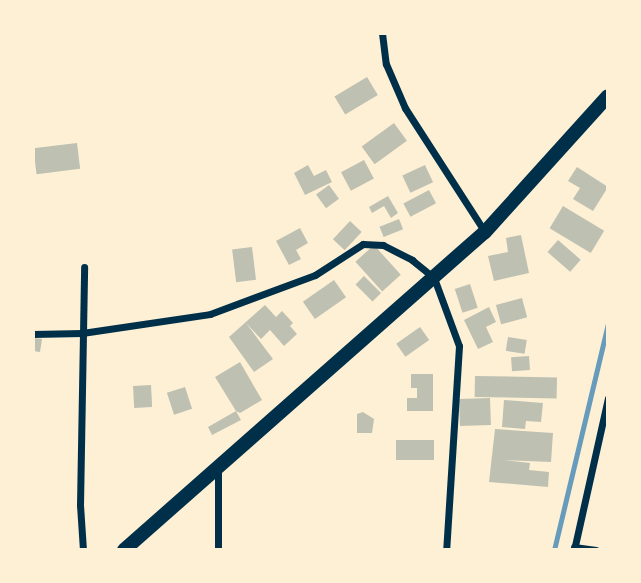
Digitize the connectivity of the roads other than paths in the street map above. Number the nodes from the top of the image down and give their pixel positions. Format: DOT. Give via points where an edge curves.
graph roads {
  1 [pos="382,33"];
  2 [pos="608,96"];
  3 [pos="485,232"];
  4 [pos="84,267"];
  5 [pos="434,278"];
  6 [pos="82,333"];
  7 [pos="33,334"];
  8 [pos="608,398"];
  9 [pos="218,468"];
  10 [pos="574,548"];
  11 [pos="83,550"];
  12 [pos="124,550"];
  13 [pos="218,550"];
  14 [pos="446,550"];
  15 [pos="596,550"];
  1 -- 3 [label="street" via="386,64 405,107"];
  2 -- 3 [label="highway"];
  3 -- 5 [label="highway"];
  4 -- 6 [label="street"];
  5 -- 6 [label="street" via="383,245 363,244 315,275 211,314"];
  5 -- 9 [label="highway"];
  5 -- 14 [label="street" via="459,346"];
  6 -- 7 [label="street"];
  6 -- 11 [label="street"];
  8 -- 10 [label="street"];
  9 -- 12 [label="highway"];
  9 -- 13 [label="street"];
  10 -- 15 [label="street"];
}
